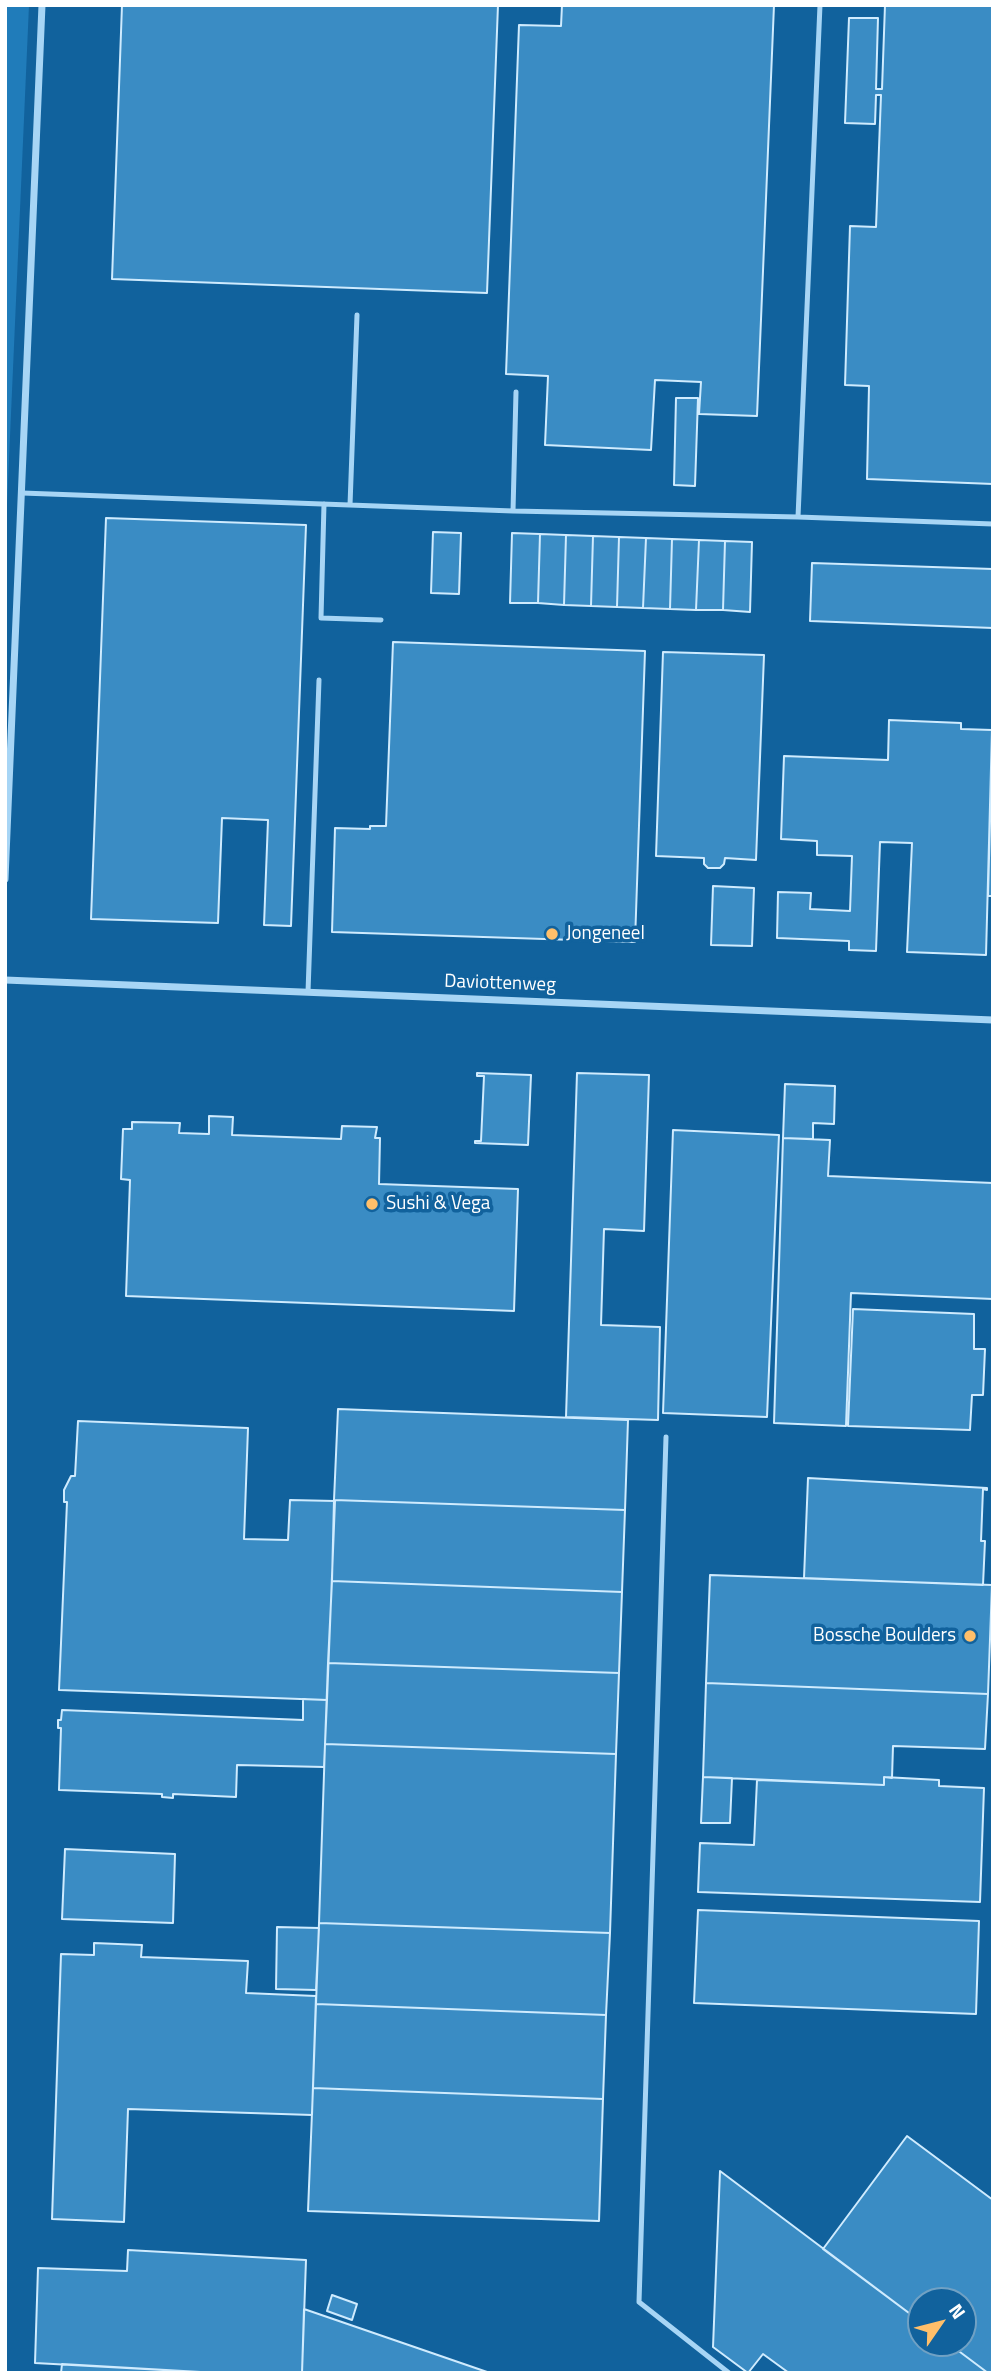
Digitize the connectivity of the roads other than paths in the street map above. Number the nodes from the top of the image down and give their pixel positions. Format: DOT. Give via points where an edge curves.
graph roads {
  1 [pos="42,5"];
  2 [pos="820,5"];
  3 [pos="357,314"];
  4 [pos="516,392"];
  5 [pos="22,493"];
  6 [pos="324,504"];
  7 [pos="350,505"];
  8 [pos="513,511"];
  9 [pos="798,517"];
  10 [pos="993,524"];
  11 [pos="381,620"];
  12 [pos="319,680"];
  13 [pos="5,879"];
  14 [pos="5,980"];
  15 [pos="307,992"];
  16 [pos="993,1020"];
  17 [pos="666,1437"];
  18 [pos="729,2373"];
  1 -- 5 [label="street"];
  2 -- 9 [label="lane"];
  3 -- 7 [label="lane"];
  4 -- 8 [label="lane"];
  5 -- 6 [label="lane"];
  5 -- 13 [label="street"];
  6 -- 7 [label="lane"];
  6 -- 11 [label="lane" via="321,618"];
  7 -- 8 [label="lane"];
  8 -- 9 [label="lane"];
  9 -- 10 [label="lane"];
  12 -- 15 [label="lane"];
  14 -- 15 [label="street, Daviottenweg"];
  15 -- 16 [label="street, Daviottenweg"];
  17 -- 18 [label="lane" via="639,2302"];
}
